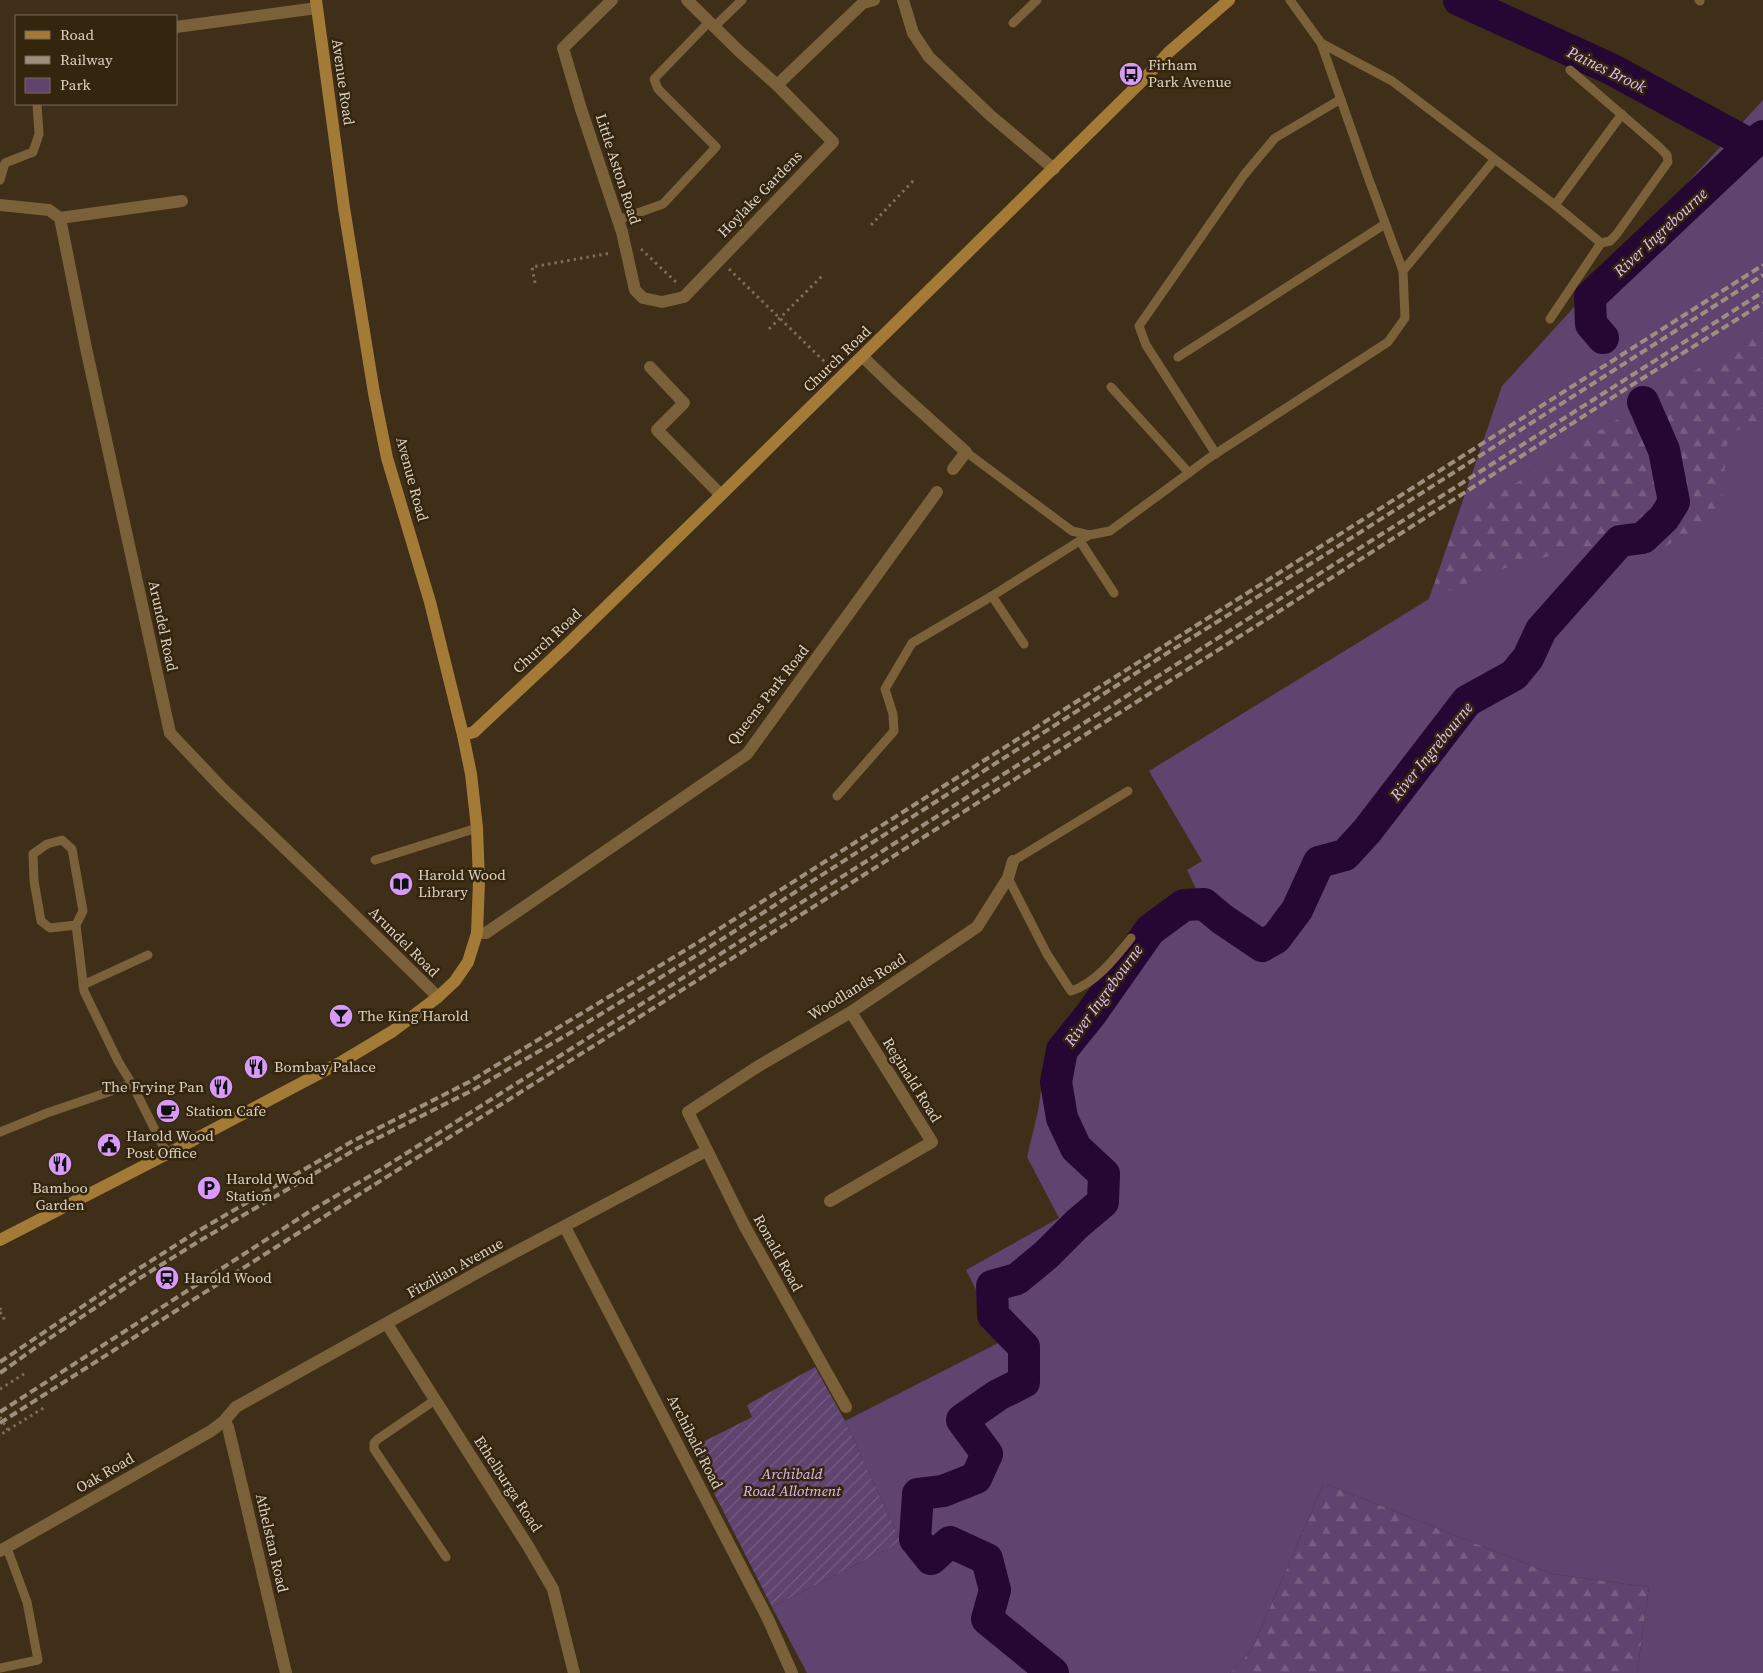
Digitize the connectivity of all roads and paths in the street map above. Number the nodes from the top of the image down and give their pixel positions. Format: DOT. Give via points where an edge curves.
graph roads {
  1 [pos="611,0"];
  2 [pos="687,0"];
  3 [pos="742,0"];
  4 [pos="874,0"];
  5 [pos="903,0"];
  6 [pos="1037,0"];
  7 [pos="1229,0"];
  8 [pos="1290,0"];
  9 [pos="316,4"];
  10 [pos="1013,23"];
  11 [pos="712,25"];
  12 [pos="178,27"];
  13 [pos="1321,43"];
  14 [pos="1570,70"];
  15 [pos="777,85"];
  16 [pos="1341,99"];
  17 [pos="36,105"];
  18 [pos="1622,114"];
  19 [pos="1494,160"];
  20 [pos="1054,169"];
  21 [pos="0,180"];
  22 [pos="914,180"];
  23 [pos="182,200"];
  24 [pos="0,205"];
  25 [pos="1555,205"];
  26 [pos="60,218"];
  27 [pos="871,224"];
  28 [pos="1385,224"];
  29 [pos="620,226"];
  30 [pos="1601,243"];
  31 [pos="627,250"];
  32 [pos="720,260"];
  33 [pos="1403,271"];
  34 [pos="822,276"];
  35 [pos="535,283"];
  36 [pos="688,293"];
  37 [pos="643,298"];
  38 [pos="779,318"];
  39 [pos="1550,319"];
  40 [pos="769,329"];
  41 [pos="863,357"];
  42 [pos="1178,357"];
  43 [pos="650,367"];
  44 [pos="831,368"];
  45 [pos="1110,387"];
  46 [pos="966,452"];
  47 [pos="1216,454"];
  48 [pos="953,468"];
  49 [pos="1189,473"];
  50 [pos="937,492"];
  51 [pos="721,495"];
  52 [pos="1089,535"];
  53 [pos="1080,541"];
  54 [pos="1114,593"];
  55 [pos="992,596"];
  56 [pos="1024,644"];
  57 [pos="463,735"];
  58 [pos="1128,791"];
  59 [pos="837,796"];
  60 [pos="477,828"];
  61 [pos="375,860"];
  62 [pos="1013,861"];
  63 [pos="1008,878"];
  64 [pos="76,925"];
  65 [pos="477,934"];
  66 [pos="1131,938"];
  67 [pos="148,955"];
  68 [pos="83,985"];
  69 [pos="438,997"];
  70 [pos="850,1012"];
  71 [pos="132,1084"];
  72 [pos="688,1112"];
  73 [pos="0,1132"];
  74 [pos="706,1151"];
  75 [pos="167,1154"];
  76 [pos="830,1201"];
  77 [pos="566,1227"];
  78 [pos="0,1240"];
  79 [pos="0,1310"];
  80 [pos="0,1321"];
  81 [pos="387,1324"];
  82 [pos="24,1374"];
  83 [pos="0,1389"];
  84 [pos="435,1400"];
  85 [pos="45,1407"];
  86 [pos="846,1407"];
  87 [pos="0,1417"];
  88 [pos="224,1421"];
  89 [pos="8,1430"];
  90 [pos="0,1435"];
  91 [pos="3,1550"];
  92 [pos="446,1557"];
  93 [pos="0,1668"];
  94 [pos="286,1673"];
  95 [pos="574,1673"];
  96 [pos="792,1673"];
  1 -- 29 [label="street, Little Aston Road" via="563,48"];
  2 -- 11 [label="street"];
  3 -- 11 [label="lane"];
  4 -- 15 [label="street" via="863,3"];
  5 -- 20 [label="street" via="913,33 929,57 991,116"];
  6 -- 10 [label="lane"];
  7 -- 20 [label="street, Church Road" via="1169,52"];
  8 -- 13 [label="lane"];
  9 -- 12 [label="street"];
  9 -- 57 [label="street, Avenue Road" via="374,393 388,458 430,602"];
  11 -- 15 [label="street"];
  11 -- 29 [label="lane" via="654,79 658,89 716,147 663,204"];
  13 -- 16 [label="lane"];
  13 -- 19 [label="lane" via="1392,81"];
  14 -- 18 [label="lane"];
  15 -- 32 [label="street, Hoylake Gardens" via="833,142"];
  16 -- 28 [label="lane"];
  16 -- 47 [label="lane" via="1275,138 1244,175 1139,326 1146,345"];
  17 -- 21 [label="lane" via="39,134 33,152 5,163"];
  18 -- 25 [label="lane"];
  18 -- 30 [label="lane" via="1663,150 1668,162 1616,235"];
  19 -- 25 [label="lane"];
  19 -- 33 [label="lane"];
  20 -- 41 [label="street, Church Road"];
  22 -- 27 [label="path"];
  23 -- 26 [label="street"];
  24 -- 26 [label="street" via="49,210"];
  25 -- 30 [label="lane"];
  26 -- 69 [label="street, Arundel Road" via="170,733 223,789"];
  28 -- 33 [label="lane"];
  28 -- 42 [label="lane"];
  29 -- 31 [label="street, Little Aston Road"];
  29 -- 36 [label="path"];
  30 -- 39 [label="lane"];
  31 -- 35 [label="path" via="532,267"];
  31 -- 37 [label="street, Little Aston Road" via="635,290"];
  32 -- 36 [label="street, Hoylake Gardens"];
  32 -- 38 [label="path"];
  33 -- 47 [label="lane" via="1405,318 1388,342"];
  34 -- 38 [label="path"];
  36 -- 37 [label="street, Hoylake Gardens" via="662,302"];
  38 -- 40 [label="path"];
  38 -- 44 [label="path"];
  41 -- 46 [label="street"];
  41 -- 51 [label="street, Church Road"];
  43 -- 51 [label="street" via="684,402 657,430"];
  45 -- 49 [label="lane"];
  46 -- 48 [label="street"];
  46 -- 52 [label="lane" via="1072,531"];
  47 -- 49 [label="lane"];
  49 -- 52 [label="lane" via="1110,531"];
  50 -- 65 [label="street, Queens Park Road" via="747,754 486,933"];
  51 -- 57 [label="street, Church Road" via="474,732"];
  52 -- 53 [label="lane"];
  53 -- 54 [label="lane"];
  53 -- 55 [label="lane"];
  55 -- 56 [label="lane"];
  55 -- 59 [label="lane" via="912,643 886,689 894,730"];
  57 -- 60 [label="street, Avenue Road"];
  58 -- 62 [label="lane"];
  60 -- 61 [label="lane"];
  60 -- 65 [label="street, Avenue Road"];
  62 -- 63 [label="street, Woodlands Road"];
  63 -- 66 [label="lane" via="1047,954 1072,991 1082,988 1112,962"];
  63 -- 70 [label="street, Woodlands Road" via="976,927"];
  64 -- 64 [label="lane" via="83,911 72,849 62,840 47,844 33,854 34,881 41,921 50,928"];
  64 -- 68 [label="lane"];
  65 -- 69 [label="street, Avenue Road" via="468,962"];
  67 -- 68 [label="lane"];
  68 -- 71 [label="lane"];
  69 -- 75 [label="street, Avenue Road" via="343,1061"];
  70 -- 72 [label="street, Woodlands Road"];
  70 -- 76 [label="street, Reginald Road" via="932,1142"];
  71 -- 73 [label="lane"];
  71 -- 75 [label="lane"];
  72 -- 74 [label="street, Ronald Road"];
  74 -- 77 [label="street, Fitzilian Avenue"];
  74 -- 86 [label="street, Ronald Road" via="744,1226"];
  75 -- 78 [label="street, Avenue Road"];
  77 -- 81 [label="street, Fitzilian Avenue"];
  77 -- 96 [label="street, Archibald Road" via="764,1611"];
  79 -- 80 [label="path" via="4,1318"];
  81 -- 84 [label="street, Ethelburga Road"];
  81 -- 88 [label="street, Fitzilian Avenue" via="236,1407"];
  82 -- 83 [label="path"];
  84 -- 92 [label="lane" via="378,1439 374,1449"];
  84 -- 95 [label="street, Ethelburga Road" via="553,1589"];
  85 -- 89 [label="path"];
  87 -- 89 [label="path, bridge"];
  88 -- 91 [label="street, Oak Road"];
  88 -- 94 [label="street, Athelstan Road"];
  89 -- 90 [label="path, bridge"];
  91 -- 93 [label="lane" via="27,1602 38,1660"];
}
